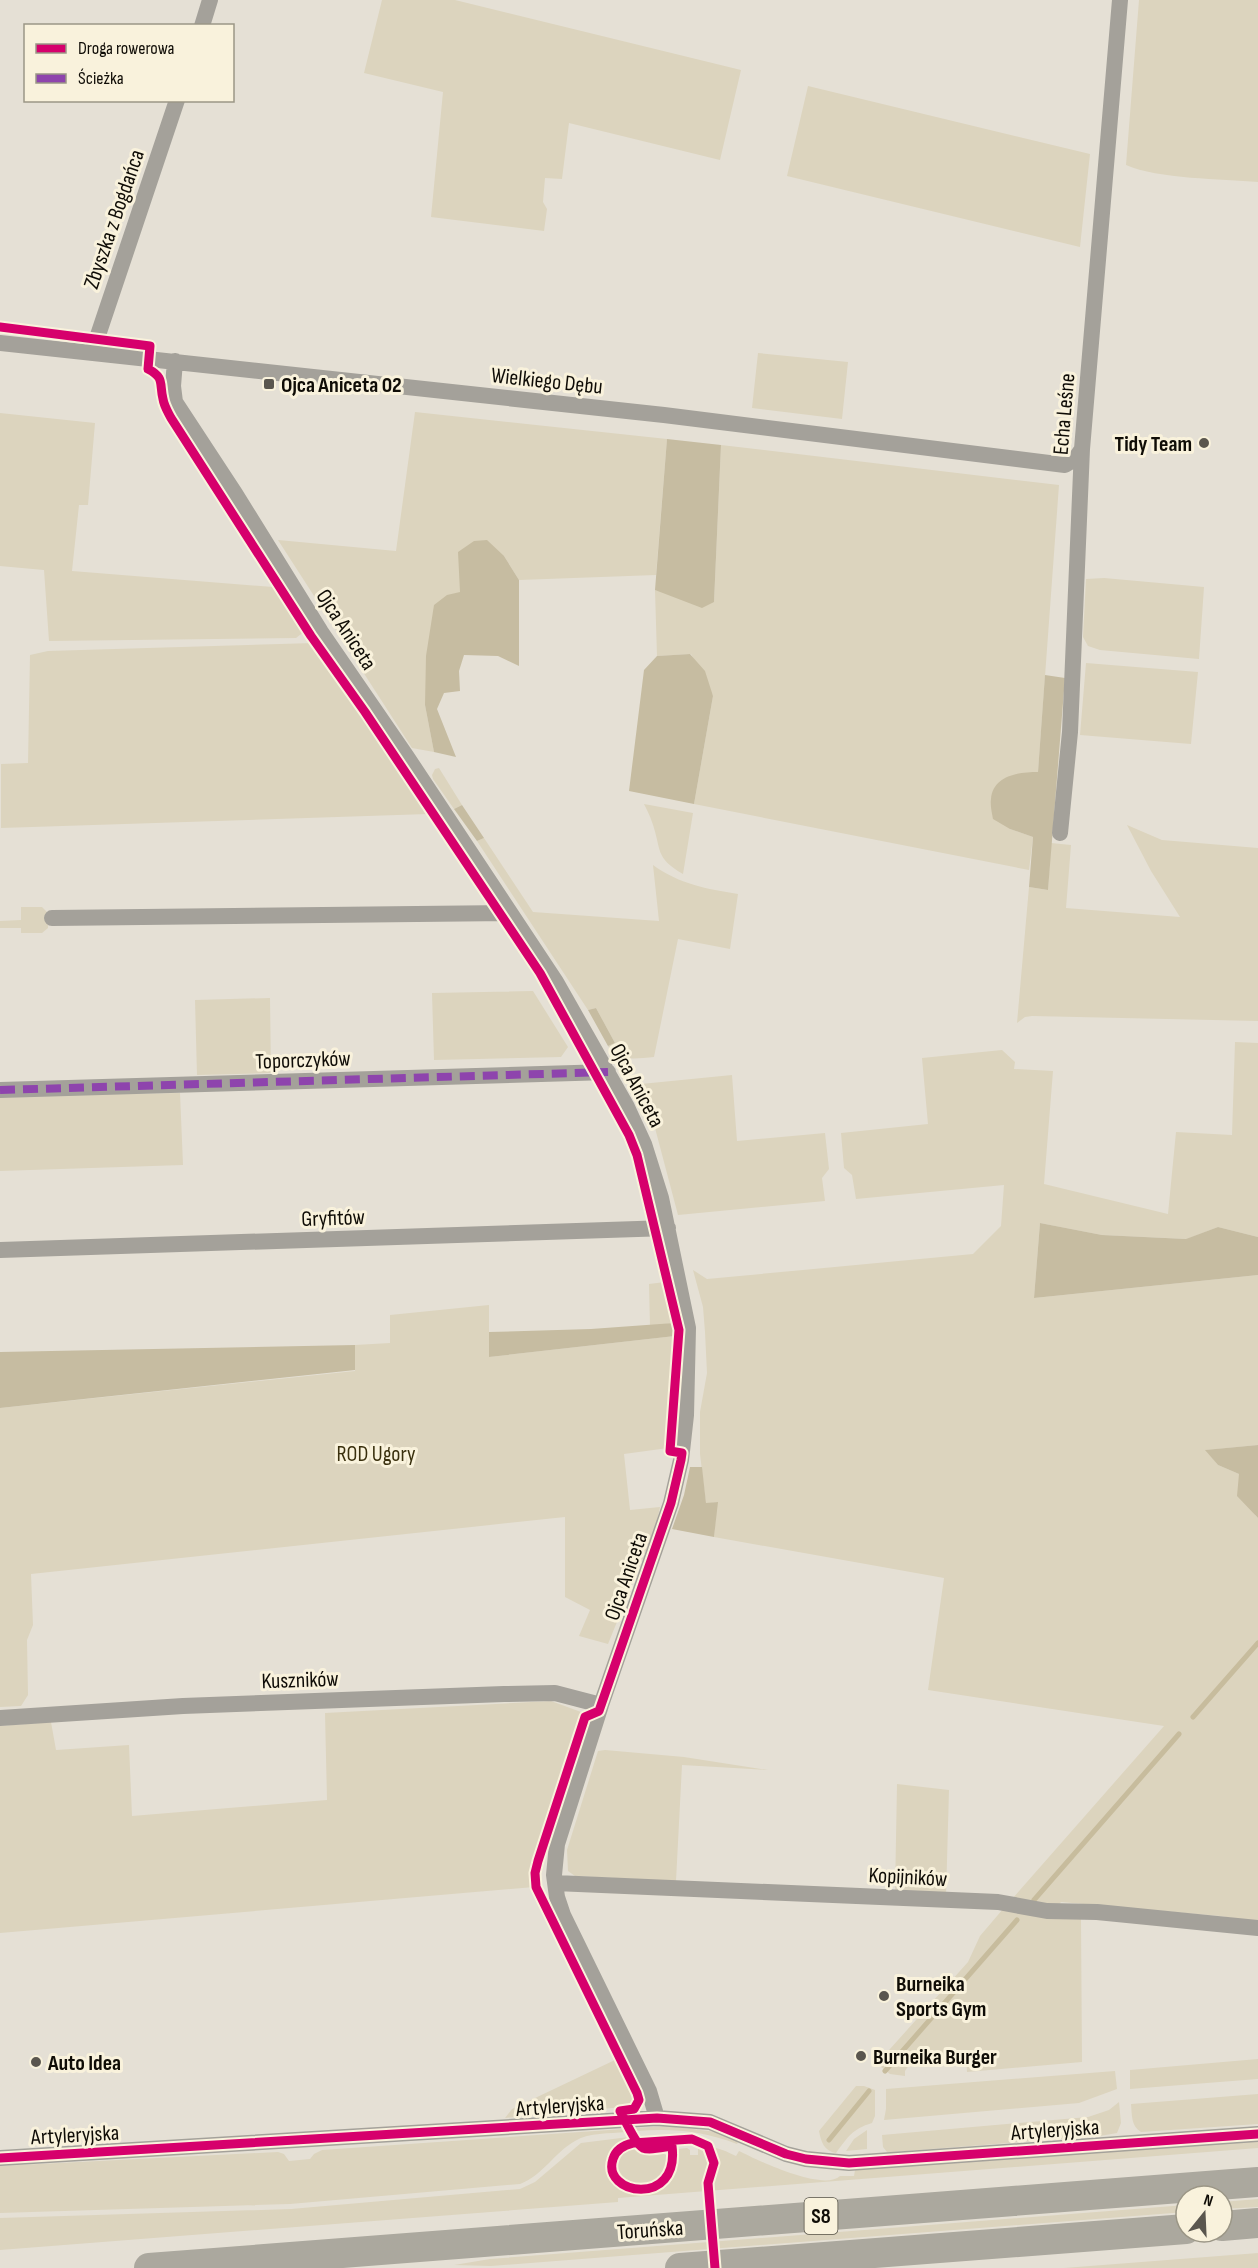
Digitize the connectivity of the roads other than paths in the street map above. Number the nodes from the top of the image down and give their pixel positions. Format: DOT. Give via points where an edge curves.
graph roads {
  1 [pos="210,0"];
  2 [pos="1120,0"];
  3 [pos="203,24"];
  4 [pos="176,102"];
  5 [pos="0,343"];
  6 [pos="92,352"];
  7 [pos="175,361"];
  8 [pos="1082,449"];
  9 [pos="1060,833"];
  10 [pos="509,913"];
  11 [pos="52,918"];
  12 [pos="608,1072"];
  13 [pos="0,1090"];
  14 [pos="668,1228"];
  15 [pos="0,1250"];
  16 [pos="601,1705"];
  17 [pos="0,1718"];
  18 [pos="555,1883"];
  19 [pos="1258,1928"];
  20 [pos="657,2118"];
  21 [pos="1258,2134"];
  22 [pos="0,2158"];
  23 [pos="1258,2182"];
  24 [pos="1258,2223"];
  25 [pos="1234,2225"];
  26 [pos="1174,2230"];
  27 [pos="149,2268"];
  28 [pos="680,2268"];
  1 -- 3 [label="street"];
  2 -- 8 [label="street, Echa Leśne"];
  4 -- 6 [label="street, Zbyszka z Bogdańca"];
  5 -- 6 [label="street, Wielkiego Dębu"];
  6 -- 7 [label="street, Wielkiego Dębu"];
  7 -- 8 [label="street, Wielkiego Dębu" via="1065,465"];
  7 -- 10 [label="street, Ojca Aniceta" via="175,402 321,632"];
  8 -- 9 [label="street, Echa Leśne" via="1070,732"];
  10 -- 11 [label="street"];
  10 -- 12 [label="street, Ojca Aniceta" via="556,982"];
  12 -- 13 [label="street, Toporczyków"];
  12 -- 14 [label="street, Ojca Aniceta" via="644,1144"];
  14 -- 15 [label="street, Gryfitów"];
  14 -- 16 [label="street, Ojca Aniceta" via="688,1328 687,1415 681,1460 671,1503"];
  16 -- 17 [label="street, Kuszników" via="555,1693 504,1694 183,1706"];
  16 -- 18 [label="street, Ojca Aniceta" via="557,1844"];
  18 -- 19 [label="street, Kopijników" via="998,1902 1039,1910"];
  18 -- 20 [label="street, Ojca Aniceta" via="567,1924 649,2091"];
  20 -- 21 [label="street, Artyleryjska" via="710,2122 786,2154 849,2163"];
  20 -- 22 [label="street, Artyleryjska"];
  23 -- 27 [label="highway, Toruńska / S8"];
  24 -- 25 [label="highway"];
  26 -- 28 [label="highway, Toruńska / S8"];
}
